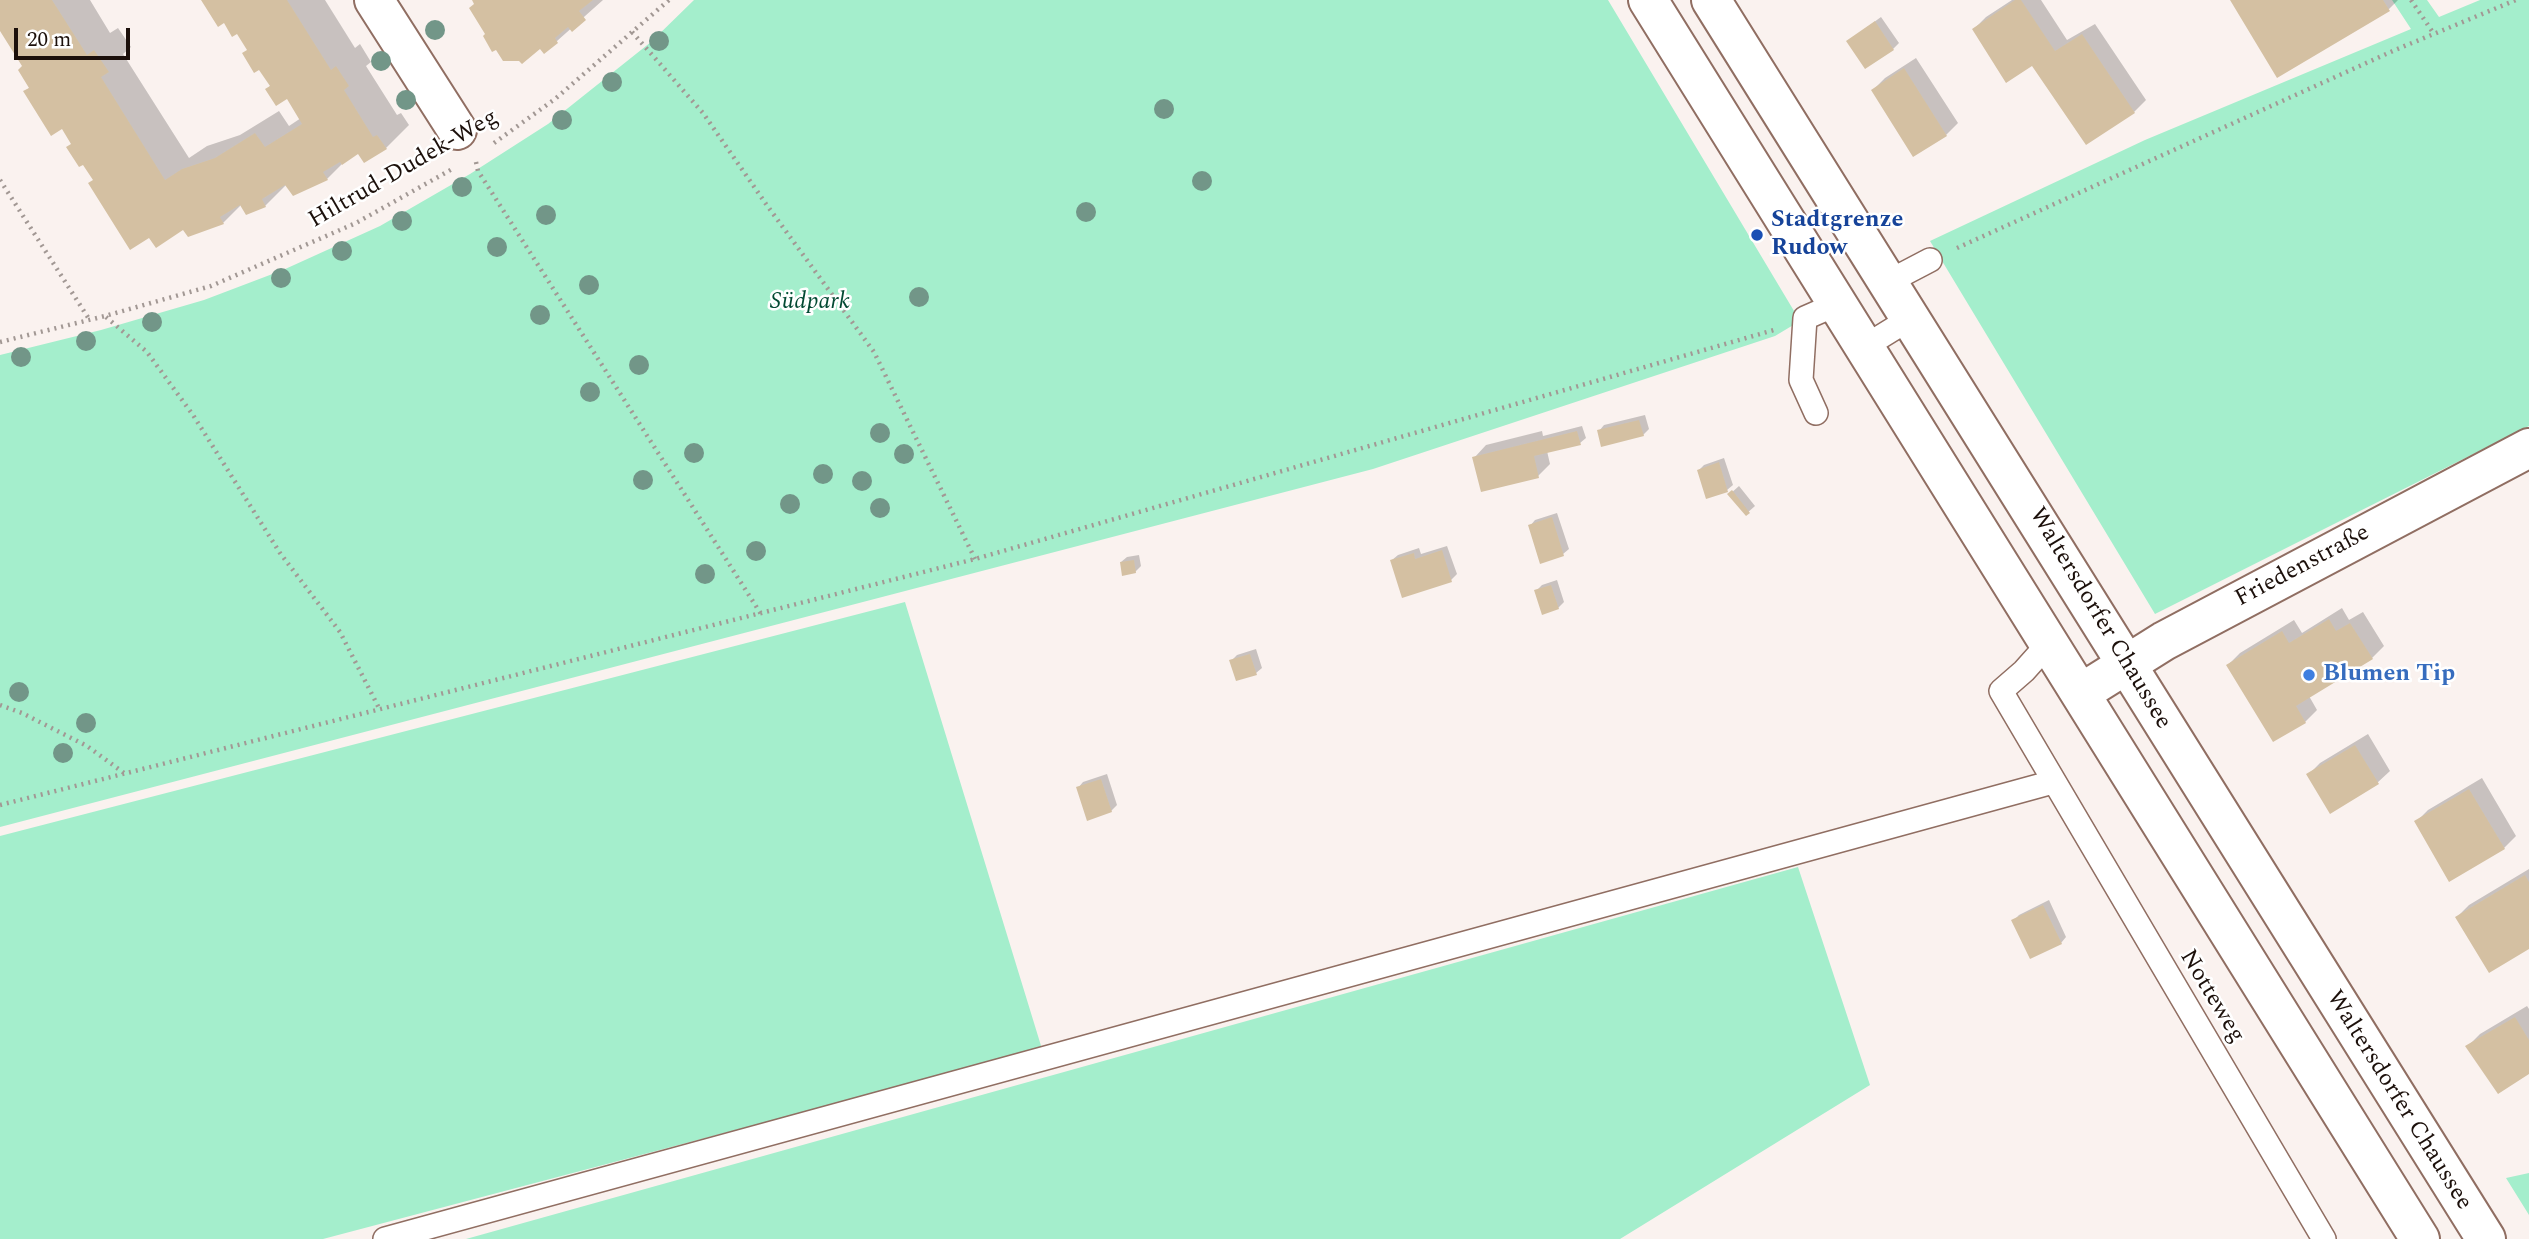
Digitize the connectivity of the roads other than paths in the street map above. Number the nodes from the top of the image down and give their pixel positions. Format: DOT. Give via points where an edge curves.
graph roads {
  1 [pos="374,0"];
  2 [pos="1648,0"];
  3 [pos="1711,0"];
  4 [pos="470,150"];
  5 [pos="1930,260"];
  6 [pos="1888,282"];
  7 [pos="1821,311"];
  8 [pos="1911,318"];
  9 [pos="1864,346"];
  10 [pos="1816,413"];
  11 [pos="2529,448"];
  12 [pos="2049,643"];
  13 [pos="2126,664"];
  14 [pos="2081,694"];
  15 [pos="2053,782"];
  16 [pos="385,1239"];
  17 [pos="2324,1239"];
  18 [pos="2420,1239"];
  19 [pos="2486,1239"];
  1 -- 4 [label="main road"];
  2 -- 7 [label="main road"];
  3 -- 6 [label="main road, Waltersdorfer Chaussee"];
  5 -- 6 [label="lane"];
  6 -- 8 [label="main road, Waltersdorfer Chaussee"];
  7 -- 9 [label="main road"];
  7 -- 10 [label="lane" via="1801,380"];
  8 -- 9 [label="lane"];
  8 -- 13 [label="main road, Waltersdorfer Chaussee"];
  9 -- 12 [label="main road"];
  11 -- 13 [label="main road, Friedenstraße"];
  12 -- 14 [label="main road"];
  12 -- 15 [label="lane, Notteweg" via="2001,691"];
  13 -- 14 [label="main road, Friedenstraße"];
  13 -- 19 [label="main road, Waltersdorfer Chaussee"];
  14 -- 18 [label="main road"];
  15 -- 16 [label="lane"];
  15 -- 17 [label="lane, Notteweg"];
}
